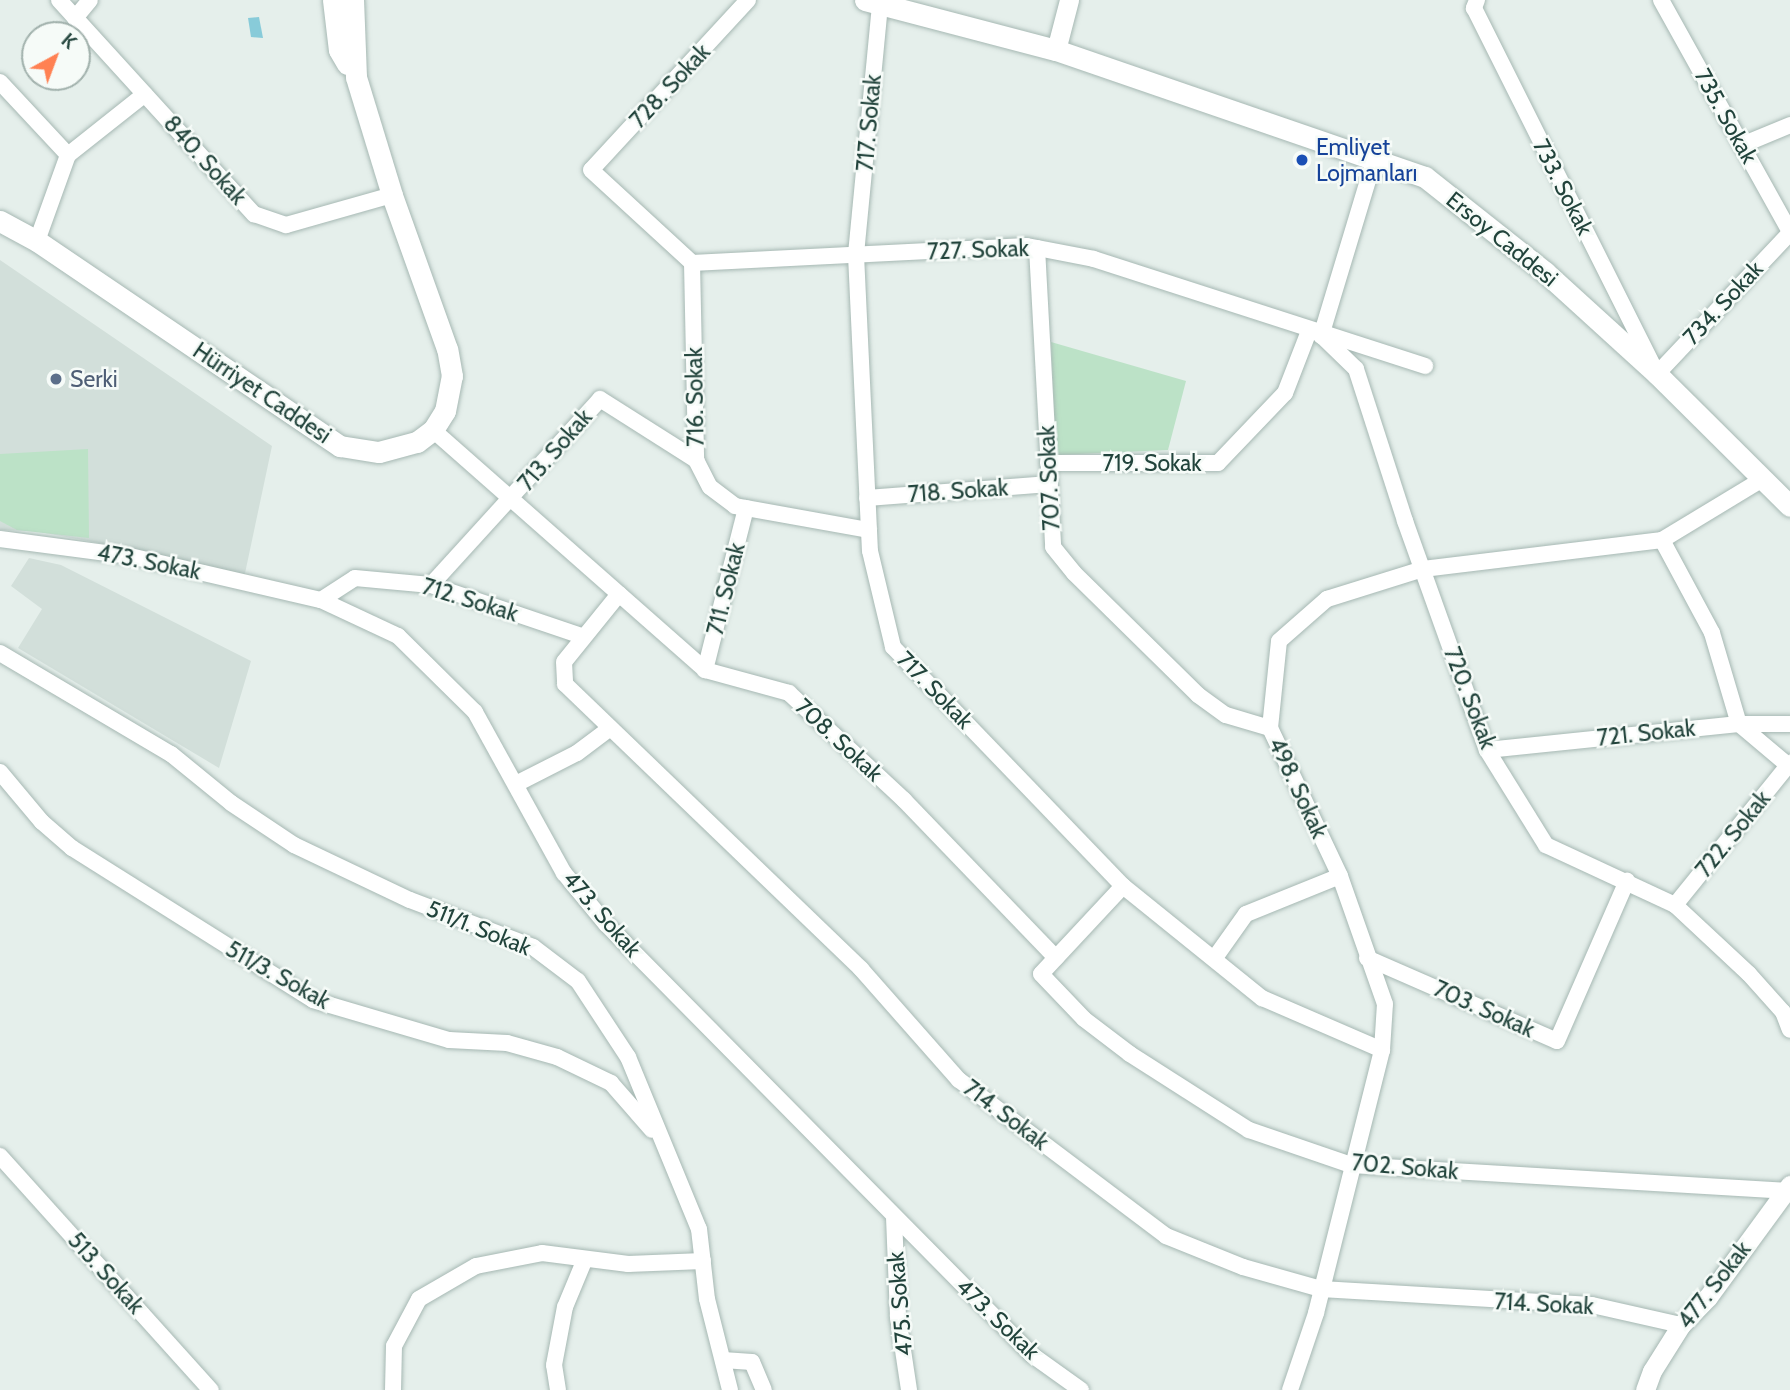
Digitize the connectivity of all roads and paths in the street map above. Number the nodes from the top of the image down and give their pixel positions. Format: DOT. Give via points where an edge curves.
graph roads {
  1 [pos="59,0"];
  2 [pos="90,0"];
  3 [pos="333,0"];
  4 [pos="353,0"];
  5 [pos="748,0"];
  6 [pos="1069,0"];
  7 [pos="1477,0"];
  8 [pos="1661,0"];
  9 [pos="872,3"];
  10 [pos="75,18"];
  11 [pos="1056,50"];
  12 [pos="356,77"];
  13 [pos="0,82"];
  14 [pos="145,94"];
  15 [pos="1790,125"];
  16 [pos="1742,145"];
  17 [pos="68,155"];
  18 [pos="1374,160"];
  19 [pos="392,195"];
  20 [pos="0,221"];
  21 [pos="1790,232"];
  22 [pos="37,242"];
  23 [pos="1037,248"];
  24 [pos="856,255"];
  25 [pos="692,263"];
  26 [pos="1315,334"];
  27 [pos="1425,366"];
  28 [pos="1657,374"];
  29 [pos="433,430"];
  30 [pos="696,460"];
  31 [pos="1048,463"];
  32 [pos="1761,480"];
  33 [pos="1049,484"];
  34 [pos="867,498"];
  35 [pos="510,502"];
  36 [pos="1790,506"];
  37 [pos="746,508"];
  38 [pos="869,530"];
  39 [pos="0,539"];
  40 [pos="1662,540"];
  41 [pos="1423,569"];
  42 [pos="431,585"];
  43 [pos="619,594"];
  44 [pos="321,600"];
  45 [pos="582,636"];
  46 [pos="0,653"];
  47 [pos="705,670"];
  48 [pos="1739,724"];
  49 [pos="1790,724"];
  50 [pos="1270,728"];
  51 [pos="608,730"];
  52 [pos="1487,750"];
  53 [pos="1790,765"];
  54 [pos="0,772"];
  55 [pos="516,785"];
  56 [pos="1340,876"];
  57 [pos="1627,881"];
  58 [pos="1123,886"];
  59 [pos="1675,905"];
  60 [pos="1056,958"];
  61 [pos="1367,958"];
  62 [pos="1214,959"];
  63 [pos="1790,1030"];
  64 [pos="1382,1050"];
  65 [pos="661,1140"];
  66 [pos="0,1156"];
  67 [pos="1351,1164"];
  68 [pos="1788,1188"];
  69 [pos="894,1217"];
  70 [pos="585,1258"];
  71 [pos="703,1261"];
  72 [pos="1321,1289"];
  73 [pos="1681,1325"];
  74 [pos="723,1360"];
  75 [pos="211,1390"];
  76 [pos="393,1390"];
  77 [pos="558,1390"];
  78 [pos="730,1390"];
  79 [pos="764,1390"];
  80 [pos="909,1390"];
  81 [pos="1081,1390"];
  82 [pos="1290,1390"];
  83 [pos="1645,1390"];
  1 -- 10 [label="street, 840. Sokak"];
  2 -- 10 [label="street"];
  3 -- 12 [label="main road" via="339,50"];
  4 -- 12 [label="main road"];
  5 -- 25 [label="street, 728. Sokak" via="591,170"];
  6 -- 11 [label="street"];
  7 -- 28 [label="street, 733. Sokak" via="1474,8"];
  8 -- 16 [label="street, 735. Sokak"];
  9 -- 11 [label="main road, Ersoy Caddesi"];
  9 -- 24 [label="street, 717. Sokak"];
  10 -- 14 [label="street, 840. Sokak"];
  11 -- 18 [label="main road, Ersoy Caddesi"];
  12 -- 19 [label="main road"];
  13 -- 17 [label="street"];
  14 -- 17 [label="street"];
  14 -- 19 [label="street, 840. Sokak" via="254,214 286,225"];
  15 -- 16 [label="street"];
  16 -- 21 [label="street, 735. Sokak"];
  17 -- 22 [label="street"];
  18 -- 26 [label="street, 719. Sokak"];
  18 -- 28 [label="main road, Ersoy Caddesi" via="1425,177 1545,272"];
  19 -- 29 [label="main road" via="447,349 450,394"];
  20 -- 22 [label="main road, Hürriyet Caddesi"];
  21 -- 28 [label="street, 734. Sokak"];
  22 -- 29 [label="main road, Hürriyet Caddesi" via="340,446 379,453 401,450"];
  23 -- 24 [label="street, 727. Sokak"];
  23 -- 26 [label="street, 727. Sokak" via="1094,259"];
  23 -- 31 [label="street, 707. Sokak"];
  24 -- 25 [label="street, 727. Sokak"];
  24 -- 34 [label="street, 717. Sokak"];
  25 -- 30 [label="street, 716. Sokak"];
  26 -- 27 [label="street, 727. Sokak"];
  26 -- 31 [label="street, 719. Sokak" via="1285,393 1218,463"];
  26 -- 41 [label="street, 720. Sokak" via="1356,369"];
  28 -- 32 [label="main road, Ersoy Caddesi"];
  29 -- 35 [label="street, 708. Sokak"];
  30 -- 35 [label="street, 713. Sokak" via="600,399"];
  30 -- 37 [label="street, 716. Sokak" via="710,487"];
  31 -- 33 [label="street, 707. Sokak"];
  32 -- 36 [label="main road, Ersoy Caddesi"];
  32 -- 40 [label="street, 498. Sokak"];
  33 -- 34 [label="street, 718. Sokak"];
  33 -- 50 [label="street, 707. Sokak" via="1053,547 1074,573 1198,695 1226,715"];
  34 -- 38 [label="street, 717. Sokak"];
  35 -- 42 [label="street, 713. Sokak"];
  35 -- 43 [label="street, 708. Sokak"];
  37 -- 38 [label="street, 716. Sokak"];
  37 -- 47 [label="street, 711. Sokak"];
  38 -- 58 [label="street, 717. Sokak" via="893,647"];
  39 -- 44 [label="street, 473. Sokak" via="130,556"];
  40 -- 41 [label="street, 498. Sokak"];
  40 -- 48 [label="street" via="1712,633"];
  41 -- 50 [label="street, 498. Sokak" via="1327,599 1279,641"];
  41 -- 52 [label="street, 720. Sokak"];
  42 -- 44 [label="street, 712. Sokak" via="355,578"];
  42 -- 45 [label="street, 712. Sokak"];
  43 -- 45 [label="street, 714. Sokak"];
  43 -- 47 [label="street, 708. Sokak"];
  44 -- 55 [label="street, 473. Sokak" via="398,636 433,667 475,712"];
  45 -- 51 [label="street, 714. Sokak" via="564,662 565,684"];
  46 -- 65 [label="street, 511/1. Sokak" via="171,754 231,803 294,845 410,900 533,947 578,981 628,1057"];
  47 -- 60 [label="street, 708. Sokak" via="789,693 904,800"];
  48 -- 49 [label="street"];
  48 -- 52 [label="street, 721. Sokak"];
  48 -- 53 [label="street"];
  50 -- 56 [label="street, 498. Sokak"];
  51 -- 55 [label="street" via="577,753"];
  51 -- 72 [label="street, 714. Sokak" via="692,803 861,969 959,1080 1166,1236 1243,1267"];
  52 -- 57 [label="street, 720. Sokak" via="1546,845"];
  53 -- 59 [label="street, 722. Sokak"];
  54 -- 65 [label="street, 511/3. Sokak" via="42,822 72,848 313,1000 449,1040 507,1043 557,1057 611,1083"];
  55 -- 69 [label="street, 473. Sokak" via="564,873 606,924"];
  56 -- 61 [label="street, 498. Sokak"];
  56 -- 62 [label="street" via="1246,914"];
  57 -- 59 [label="street, 720. Sokak"];
  57 -- 61 [label="street, 703. Sokak" via="1557,1041"];
  58 -- 60 [label="street"];
  58 -- 62 [label="street, 717. Sokak"];
  59 -- 63 [label="street, 720. Sokak" via="1749,974 1783,1012"];
  60 -- 67 [label="street, 702. Sokak" via="1041,974 1084,1019 1130,1054 1249,1130"];
  61 -- 64 [label="street, 498. Sokak" via="1385,1004"];
  62 -- 64 [label="street, 717. Sokak" via="1262,998"];
  64 -- 67 [label="street, 498. Sokak"];
  65 -- 71 [label="street, 511/1. Sokak" via="699,1229"];
  66 -- 75 [label="street, 513. Sokak"];
  67 -- 68 [label="street, 702. Sokak"];
  67 -- 72 [label="street, 498. Sokak"];
  68 -- 73 [label="street, 477. Sokak" via="1708,1297"];
  69 -- 80 [label="street, 475. Sokak" via="898,1317"];
  69 -- 81 [label="street, 473. Sokak" via="1032,1355"];
  70 -- 71 [label="street" via="628,1264"];
  70 -- 76 [label="street" via="542,1253 476,1266 419,1299 394,1346"];
  70 -- 77 [label="street" via="565,1307 554,1365"];
  71 -- 74 [label="street, 511/1. Sokak"];
  72 -- 73 [label="street, 714. Sokak" via="1592,1305"];
  72 -- 82 [label="street, 498. Sokak"];
  73 -- 83 [label="street, 477. Sokak"];
  74 -- 78 [label="street, 511/1. Sokak"];
  74 -- 79 [label="street" via="752,1362"];
}
